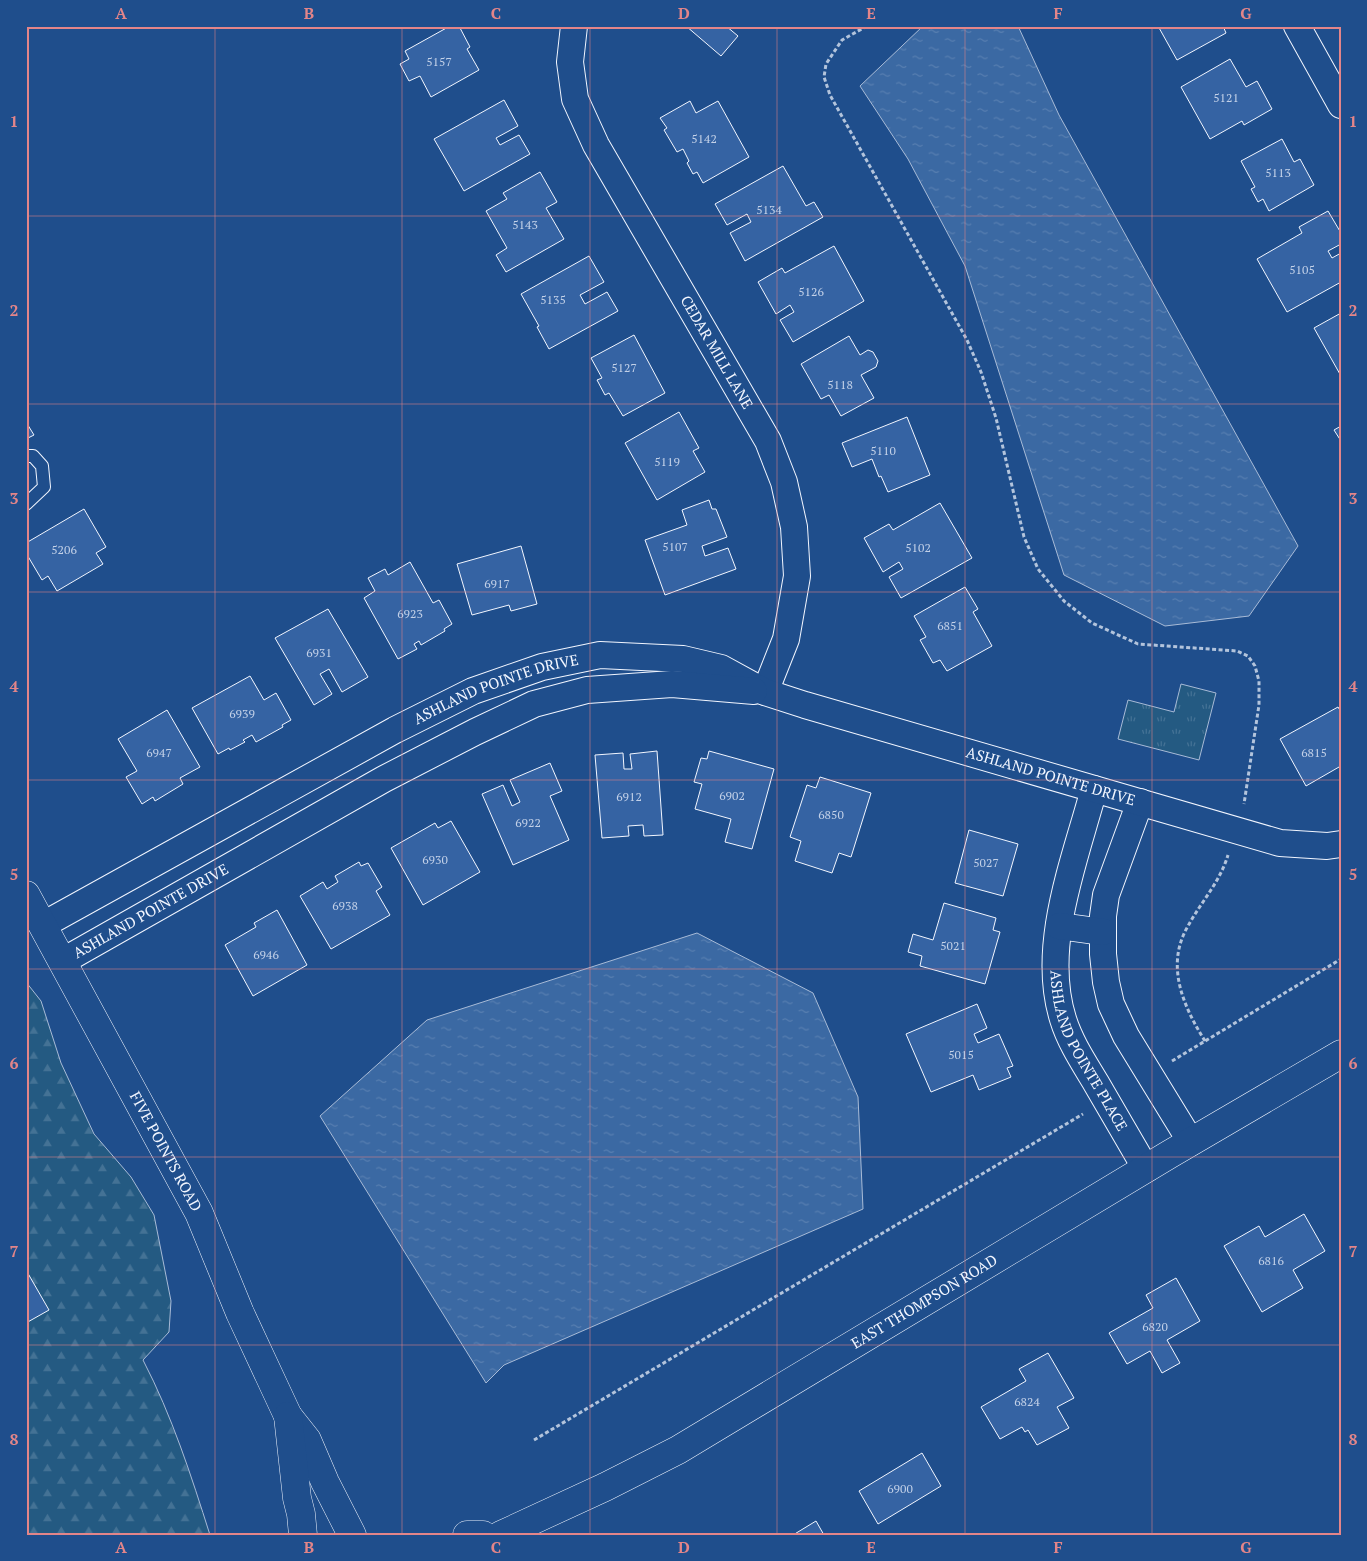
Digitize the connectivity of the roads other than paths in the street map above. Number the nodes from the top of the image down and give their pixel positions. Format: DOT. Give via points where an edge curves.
graph roads {
  1 [pos="574,26"];
  2 [pos="1297,26"];
  3 [pos="1341,104"];
  4 [pos="26,456"];
  5 [pos="26,504"];
  6 [pos="765,692"];
  7 [pos="1094,789"];
  8 [pos="1140,802"];
  9 [pos="246,813"];
  10 [pos="1341,844"];
  11 [pos="265,846"];
  12 [pos="26,894"];
  13 [pos="43,925"];
  14 [pos="1059,926"];
  15 [pos="1103,932"];
  16 [pos="63,961"];
  17 [pos="1341,1054"];
  18 [pos="1190,1142"];
  19 [pos="1146,1168"];
  20 [pos="288,1416"];
  21 [pos="303,1535"];
  22 [pos="352,1535"];
  23 [pos="467,1535"];
  24 [pos="483,1535"];
  25 [pos="501,1535"];
  1 -- 6 [label="street, CEDAR MILL LANE" via="570,62 576,99 596,145 768,441 784,482 794,527 797,576 786,638"];
  2 -- 3 [label="street"];
  4 -- 5 [label="lane" via="34,456 42,466 44,487"];
  6 -- 7 [label="street, ASHLAND POINTE DRIVE"];
  6 -- 9 [label="street, ASHLAND POINTE DRIVE" via="721,668 683,659 600,655 542,666 473,691 395,730"];
  6 -- 11 [label="street, ASHLAND POINTE DRIVE" via="672,684 587,690 534,704 384,779"];
  7 -- 8 [label="street, ASHLAND POINTE DRIVE"];
  7 -- 14 [label="street, ASHLAND POINTE PLACE" via="1064,896"];
  8 -- 10 [label="street, ASHLAND POINTE DRIVE" via="1280,843"];
  8 -- 15 [label="street" via="1106,895"];
  9 -- 11 [label="street"];
  9 -- 13 [label="street, ASHLAND POINTE DRIVE"];
  11 -- 16 [label="street, ASHLAND POINTE DRIVE"];
  12 -- 13 [label="main road, FIVE POINTS ROAD"];
  13 -- 16 [label="main road, FIVE POINTS ROAD"];
  14 -- 15 [label="street"];
  14 -- 19 [label="street, ASHLAND POINTE PLACE" via="1056,966 1063,1020 1080,1056"];
  15 -- 18 [label="street" via="1110,1004"];
  16 -- 20 [label="main road, FIVE POINTS ROAD" via="199,1213 240,1313"];
  17 -- 18 [label="main road, EAST THOMPSON ROAD"];
  18 -- 19 [label="main road, EAST THOMPSON ROAD"];
  19 -- 25 [label="main road, EAST THOMPSON ROAD" via="678,1450"];
  20 -- 21 [label="main road, FIVE POINTS ROAD"];
  20 -- 22 [label="main road, FIVE POINTS ROAD" via="307,1440"];
  23 -- 24 [label="main road"];
}
